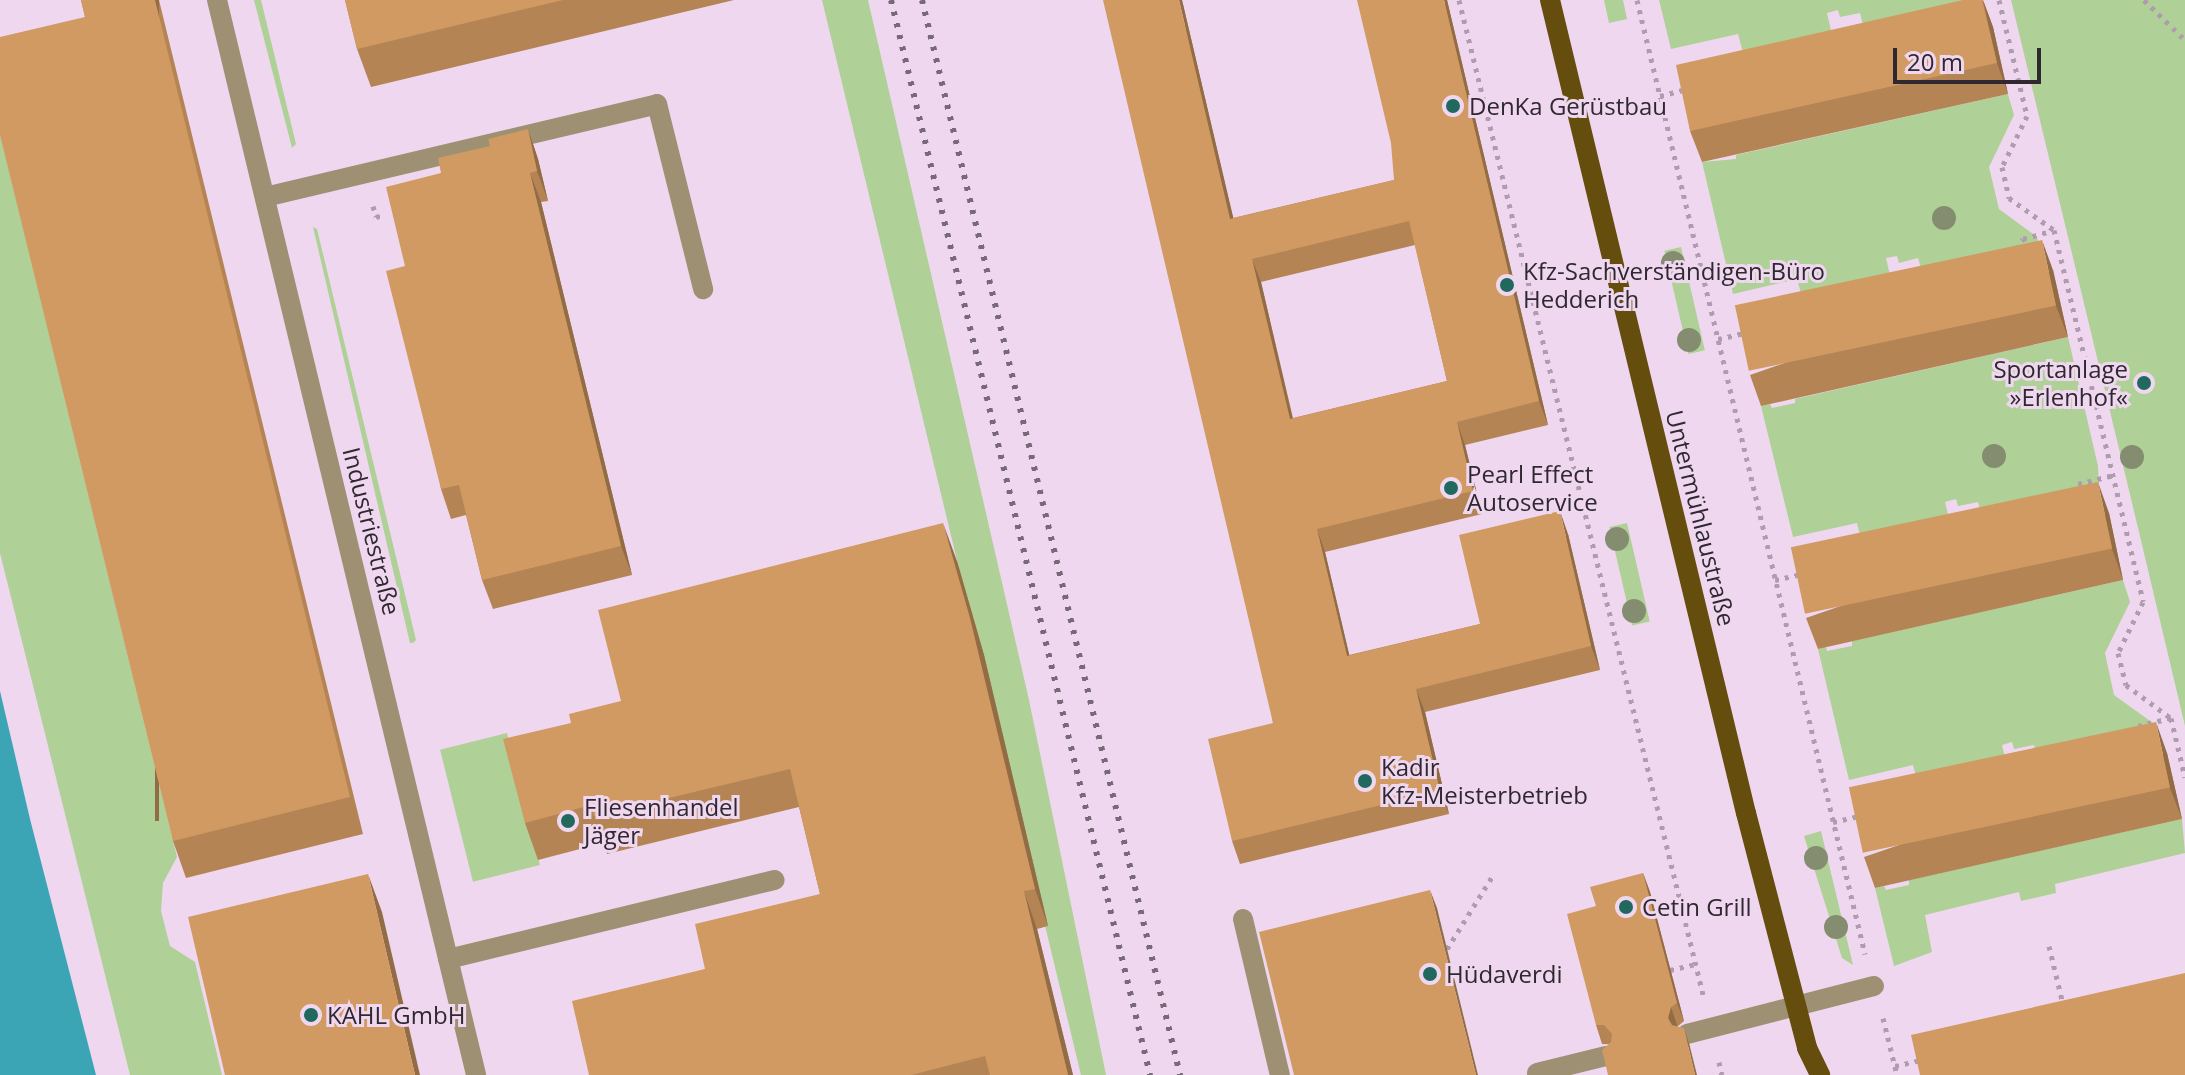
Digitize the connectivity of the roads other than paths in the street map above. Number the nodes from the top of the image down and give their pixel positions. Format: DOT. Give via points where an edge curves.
graph roads {
  1 [pos="217,0"];
  2 [pos="1550,0"];
  3 [pos="265,197"];
  4 [pos="703,289"];
  5 [pos="775,880"];
  6 [pos="1243,919"];
  7 [pos="448,959"];
  8 [pos="1874,986"];
  9 [pos="1796,1007"];
  10 [pos="1687,1034"];
  11 [pos="1807,1048"];
  12 [pos="1606,1056"];
  13 [pos="1537,1073"];
  14 [pos="476,1075"];
  15 [pos="1280,1075"];
  16 [pos="1809,1075"];
  17 [pos="1820,1075"];
  1 -- 3 [label="street, Industriestraße"];
  2 -- 9 [label="main road, Untermühlaustraße"];
  3 -- 4 [label="street" via="657,104"];
  3 -- 7 [label="street, Industriestraße"];
  5 -- 7 [label="street"];
  6 -- 15 [label="street"];
  7 -- 14 [label="street, Industriestraße"];
  8 -- 9 [label="street"];
  9 -- 10 [label="street"];
  9 -- 11 [label="main road, Untermühlaustraße"];
  11 -- 16 [label="main road, Untermühlaustraße"];
  11 -- 17 [label="main road, Untermühlaustraße"];
  12 -- 13 [label="street"];
}
